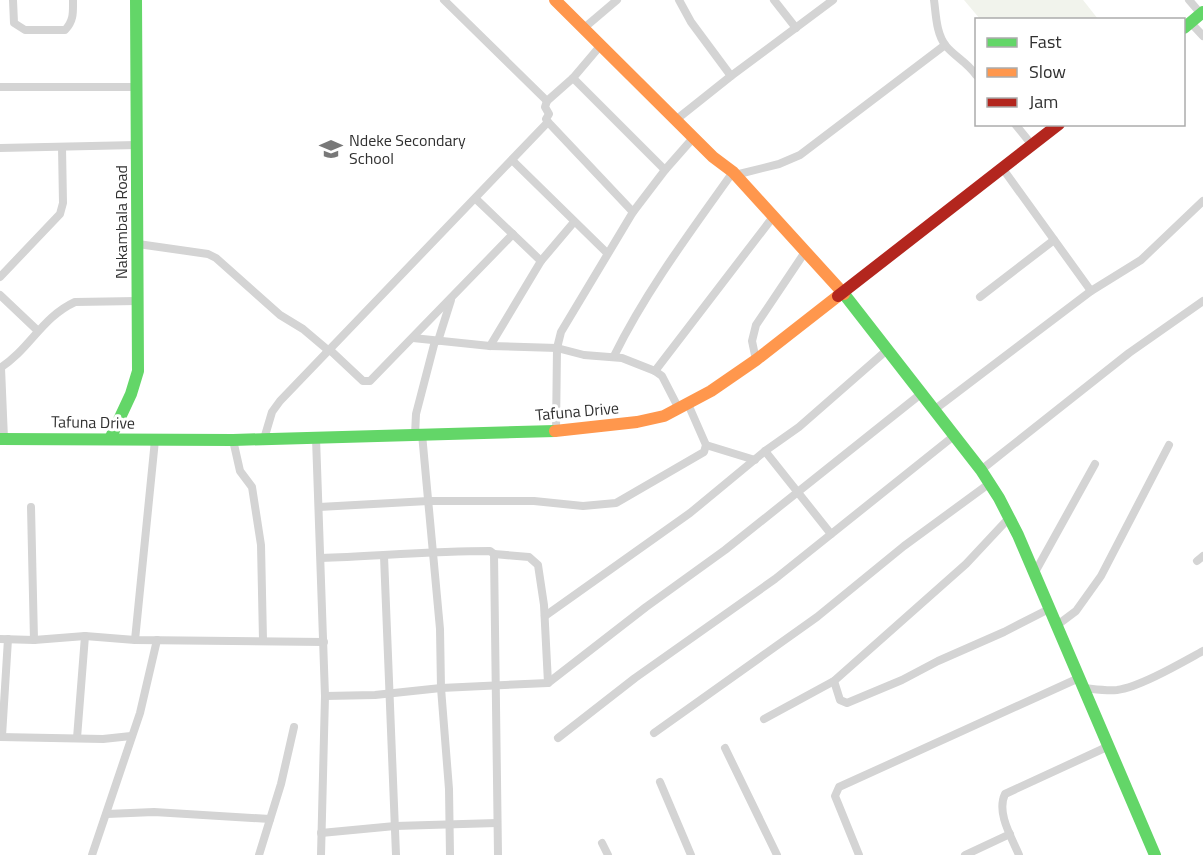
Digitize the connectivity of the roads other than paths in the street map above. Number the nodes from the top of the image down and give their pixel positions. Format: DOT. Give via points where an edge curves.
graph roads {
  1 [pos="13,0"];
  2 [pos="73,0"];
  3 [pos="136,0"];
  4 [pos="444,0"];
  5 [pos="555,0"];
  6 [pos="617,0"];
  7 [pos="679,0"];
  8 [pos="774,0"];
  9 [pos="833,0"];
  10 [pos="934,0"];
  11 [pos="1189,0"];
  12 [pos="1202,13"];
  13 [pos="1187,25"];
  14 [pos="584,28"];
  15 [pos="796,28"];
  16 [pos="1203,36"];
  17 [pos="601,45"];
  18 [pos="945,45"];
  19 [pos="975,74"];
  20 [pos="731,76"];
  21 [pos="573,78"];
  22 [pos="0,87"];
  23 [pos="138,87"];
  24 [pos="547,101"];
  25 [pos="676,119"];
  26 [pos="548,123"];
  27 [pos="1017,126"];
  28 [pos="1056,126"];
  29 [pos="694,137"];
  30 [pos="137,144"];
  31 [pos="1032,145"];
  32 [pos="62,147"];
  33 [pos="0,148"];
  34 [pos="512,160"];
  35 [pos="1003,169"];
  36 [pos="665,170"];
  37 [pos="734,173"];
  38 [pos="476,199"];
  39 [pos="1203,201"];
  40 [pos="633,212"];
  41 [pos="773,217"];
  42 [pos="574,222"];
  43 [pos="513,234"];
  44 [pos="1054,240"];
  45 [pos="138,244"];
  46 [pos="607,252"];
  47 [pos="805,252"];
  48 [pos="541,261"];
  49 [pos="0,277"];
  50 [pos="1091,291"];
  51 [pos="843,293"];
  52 [pos="0,295"];
  53 [pos="452,297"];
  54 [pos="980,297"];
  55 [pos="137,301"];
  56 [pos="1203,301"];
  57 [pos="37,330"];
  58 [pos="413,338"];
  59 [pos="436,341"];
  60 [pos="490,346"];
  61 [pos="557,348"];
  62 [pos="329,350"];
  63 [pos="887,350"];
  64 [pos="614,356"];
  65 [pos="756,360"];
  66 [pos="0,368"];
  67 [pos="655,371"];
  68 [pos="922,393"];
  69 [pos="684,406"];
  70 [pos="934,410"];
  71 [pos="555,431"];
  72 [pos="418,434"];
  73 [pos="955,435"];
  74 [pos="316,438"];
  75 [pos="2,439"];
  76 [pos="110,439"];
  77 [pos="264,439"];
  78 [pos="155,440"];
  79 [pos="233,440"];
  80 [pos="1168,445"];
  81 [pos="706,446"];
  82 [pos="765,451"];
  83 [pos="755,460"];
  84 [pos="1095,464"];
  85 [pos="981,470"];
  86 [pos="990,483"];
  87 [pos="799,492"];
  88 [pos="428,501"];
  89 [pos="31,507"];
  90 [pos="319,507"];
  91 [pos="1009,518"];
  92 [pos="831,534"];
  93 [pos="434,551"];
  94 [pos="494,554"];
  95 [pos="384,556"];
  96 [pos="321,558"];
  97 [pos="1034,574"];
  98 [pos="1049,609"];
  99 [pos="545,616"];
  100 [pos="1056,627"];
  101 [pos="85,636"];
  102 [pos="4,639"];
  103 [pos="34,640"];
  104 [pos="135,640"];
  105 [pos="157,640"];
  106 [pos="262,640"];
  107 [pos="324,642"];
  108 [pos="1203,651"];
  109 [pos="834,681"];
  110 [pos="548,683"];
  111 [pos="1081,683"];
  112 [pos="497,685"];
  113 [pos="441,688"];
  114 [pos="390,692"];
  115 [pos="325,696"];
  116 [pos="764,719"];
  117 [pos="294,727"];
  118 [pos="654,733"];
  119 [pos="1,736"];
  120 [pos="131,736"];
  121 [pos="77,738"];
  122 [pos="558,738"];
  123 [pos="1108,746"];
  124 [pos="725,748"];
  125 [pos="660,782"];
  126 [pos="107,814"];
  127 [pos="270,819"];
  128 [pos="497,823"];
  129 [pos="450,824"];
  130 [pos="396,826"];
  131 [pos="321,833"];
  132 [pos="1010,834"];
  133 [pos="602,843"];
  134 [pos="92,855"];
  135 [pos="259,855"];
  136 [pos="321,855"];
  137 [pos="396,855"];
  138 [pos="450,855"];
  139 [pos="498,855"];
  140 [pos="608,855"];
  141 [pos="692,855"];
  142 [pos="777,855"];
  143 [pos="859,855"];
  144 [pos="966,855"];
  145 [pos="1019,855"];
  146 [pos="1155,855"];
  1 -- 2 [label="street" via="14,23 25,30 66,30 74,16"];
  3 -- 23 [label="main road, Nakambala Road"];
  4 -- 24 [label="street"];
  5 -- 14 [label="main road"];
  6 -- 14 [label="street"];
  7 -- 20 [label="street"];
  8 -- 15 [label="street"];
  9 -- 15 [label="street"];
  10 -- 18 [label="street"];
  11 -- 12 [label="street"];
  12 -- 13 [label="main road"];
  13 -- 16 [label="street"];
  14 -- 17 [label="main road"];
  15 -- 20 [label="street"];
  17 -- 21 [label="street"];
  17 -- 25 [label="main road"];
  18 -- 19 [label="street"];
  18 -- 37 [label="street" via="800,155 768,167"];
  20 -- 25 [label="street"];
  21 -- 24 [label="street"];
  21 -- 36 [label="street"];
  22 -- 23 [label="street"];
  23 -- 30 [label="main road, Nakambala Road"];
  24 -- 26 [label="street"];
  25 -- 29 [label="main road"];
  26 -- 34 [label="street"];
  26 -- 40 [label="street"];
  27 -- 31 [label="street"];
  28 -- 31 [label="main road, Tafuna Drive"];
  29 -- 36 [label="street"];
  29 -- 37 [label="main road"];
  30 -- 32 [label="street"];
  30 -- 45 [label="main road, Nakambala Road"];
  31 -- 35 [label="main road, Tafuna Drive"];
  32 -- 33 [label="street"];
  32 -- 49 [label="street" via="60,214"];
  34 -- 38 [label="street"];
  34 -- 42 [label="street"];
  35 -- 44 [label="street"];
  35 -- 51 [label="main road, Tafuna Drive"];
  36 -- 40 [label="street"];
  37 -- 41 [label="main road"];
  37 -- 64 [label="street" via="646,298"];
  38 -- 43 [label="street"];
  38 -- 62 [label="street"];
  39 -- 50 [label="street" via="1141,260"];
  40 -- 46 [label="street"];
  41 -- 47 [label="main road"];
  41 -- 67 [label="street"];
  42 -- 46 [label="street"];
  42 -- 48 [label="street"];
  43 -- 48 [label="street"];
  43 -- 53 [label="street"];
  44 -- 50 [label="street"];
  44 -- 54 [label="street"];
  45 -- 55 [label="main road, Nakambala Road"];
  45 -- 62 [label="street" via="216,258 280,315"];
  46 -- 61 [label="street" via="561,332"];
  47 -- 51 [label="main road"];
  47 -- 65 [label="street" via="756,325 752,341"];
  48 -- 60 [label="street"];
  50 -- 70 [label="street"];
  51 -- 63 [label="main road"];
  51 -- 65 [label="main road, Tafuna Drive"];
  52 -- 57 [label="street"];
  53 -- 58 [label="street"];
  53 -- 59 [label="street"];
  55 -- 57 [label="street" via="75,302"];
  55 -- 76 [label="main road, Nakambala Road" via="138,371"];
  56 -- 85 [label="street" via="1129,353"];
  57 -- 66 [label="street" via="19,353"];
  58 -- 59 [label="street"];
  58 -- 62 [label="street" via="366,382"];
  59 -- 60 [label="street"];
  59 -- 72 [label="street" via="416,414"];
  60 -- 61 [label="street"];
  61 -- 64 [label="street" via="584,355"];
  61 -- 71 [label="street"];
  62 -- 77 [label="street" via="272,412"];
  63 -- 68 [label="main road"];
  63 -- 82 [label="street" via="799,427"];
  64 -- 67 [label="street"];
  65 -- 69 [label="main road, Tafuna Drive"];
  66 -- 75 [label="street"];
  67 -- 69 [label="street"];
  68 -- 70 [label="main road"];
  68 -- 87 [label="street"];
  69 -- 71 [label="main road, Tafuna Drive" via="664,416 637,422"];
  69 -- 81 [label="street"];
  70 -- 73 [label="main road"];
  71 -- 72 [label="main road, Tafuna Drive"];
  72 -- 74 [label="main road, Tafuna Drive"];
  72 -- 88 [label="street"];
  73 -- 85 [label="main road"];
  73 -- 92 [label="street"];
  74 -- 77 [label="main road, Tafuna Drive"];
  74 -- 90 [label="street"];
  75 -- 76 [label="main road, Tafuna Drive"];
  76 -- 78 [label="main road, Tafuna Drive"];
  77 -- 79 [label="main road, Tafuna Drive"];
  78 -- 79 [label="main road, Tafuna Drive"];
  78 -- 104 [label="street"];
  79 -- 106 [label="street" via="240,471 252,487 261,545"];
  80 -- 100 [label="street" via="1101,576 1076,611"];
  81 -- 83 [label="street"];
  81 -- 88 [label="street" via="691,461 616,503 583,506 534,501"];
  82 -- 83 [label="street"];
  82 -- 87 [label="street"];
  83 -- 99 [label="street" via="690,513"];
  84 -- 97 [label="street"];
  85 -- 86 [label="main road"];
  86 -- 91 [label="main road"];
  86 -- 118 [label="street" via="804,626"];
  87 -- 92 [label="street"];
  87 -- 110 [label="street"];
  88 -- 90 [label="street"];
  88 -- 93 [label="street"];
  89 -- 103 [label="street"];
  90 -- 96 [label="street"];
  91 -- 97 [label="main road"];
  91 -- 109 [label="street" via="966,564"];
  92 -- 122 [label="street"];
  93 -- 94 [label="street"];
  93 -- 95 [label="street"];
  93 -- 113 [label="street"];
  94 -- 99 [label="street" via="529,557 538,565"];
  94 -- 112 [label="street"];
  95 -- 96 [label="street"];
  95 -- 114 [label="street"];
  96 -- 107 [label="street"];
  97 -- 98 [label="main road"];
  98 -- 100 [label="main road"];
  98 -- 109 [label="street" via="847,703 840,700"];
  99 -- 110 [label="street"];
  100 -- 111 [label="main road"];
  101 -- 103 [label="street"];
  101 -- 104 [label="street"];
  101 -- 121 [label="street"];
  102 -- 103 [label="street"];
  102 -- 119 [label="street"];
  104 -- 105 [label="street"];
  105 -- 106 [label="street"];
  105 -- 120 [label="street"];
  106 -- 107 [label="street"];
  107 -- 115 [label="street"];
  108 -- 111 [label="street" via="1123,689"];
  109 -- 116 [label="street"];
  110 -- 112 [label="street"];
  111 -- 123 [label="main road"];
  111 -- 143 [label="street" via="839,787 835,796"];
  112 -- 113 [label="street"];
  112 -- 128 [label="street"];
  113 -- 114 [label="street"];
  113 -- 129 [label="street"];
  114 -- 115 [label="street"];
  114 -- 130 [label="street"];
  115 -- 131 [label="street"];
  117 -- 127 [label="street"];
  119 -- 121 [label="street"];
  120 -- 121 [label="street"];
  120 -- 126 [label="street"];
  123 -- 132 [label="street" via="1008,791 1002,802"];
  123 -- 146 [label="main road"];
  124 -- 142 [label="street"];
  125 -- 141 [label="street"];
  126 -- 127 [label="street"];
  126 -- 134 [label="street"];
  127 -- 135 [label="street"];
  128 -- 129 [label="street"];
  128 -- 139 [label="street"];
  129 -- 130 [label="street"];
  129 -- 138 [label="street"];
  130 -- 131 [label="street"];
  130 -- 137 [label="street"];
  131 -- 136 [label="street"];
  132 -- 144 [label="street"];
  132 -- 145 [label="street"];
  133 -- 140 [label="street"];
}
